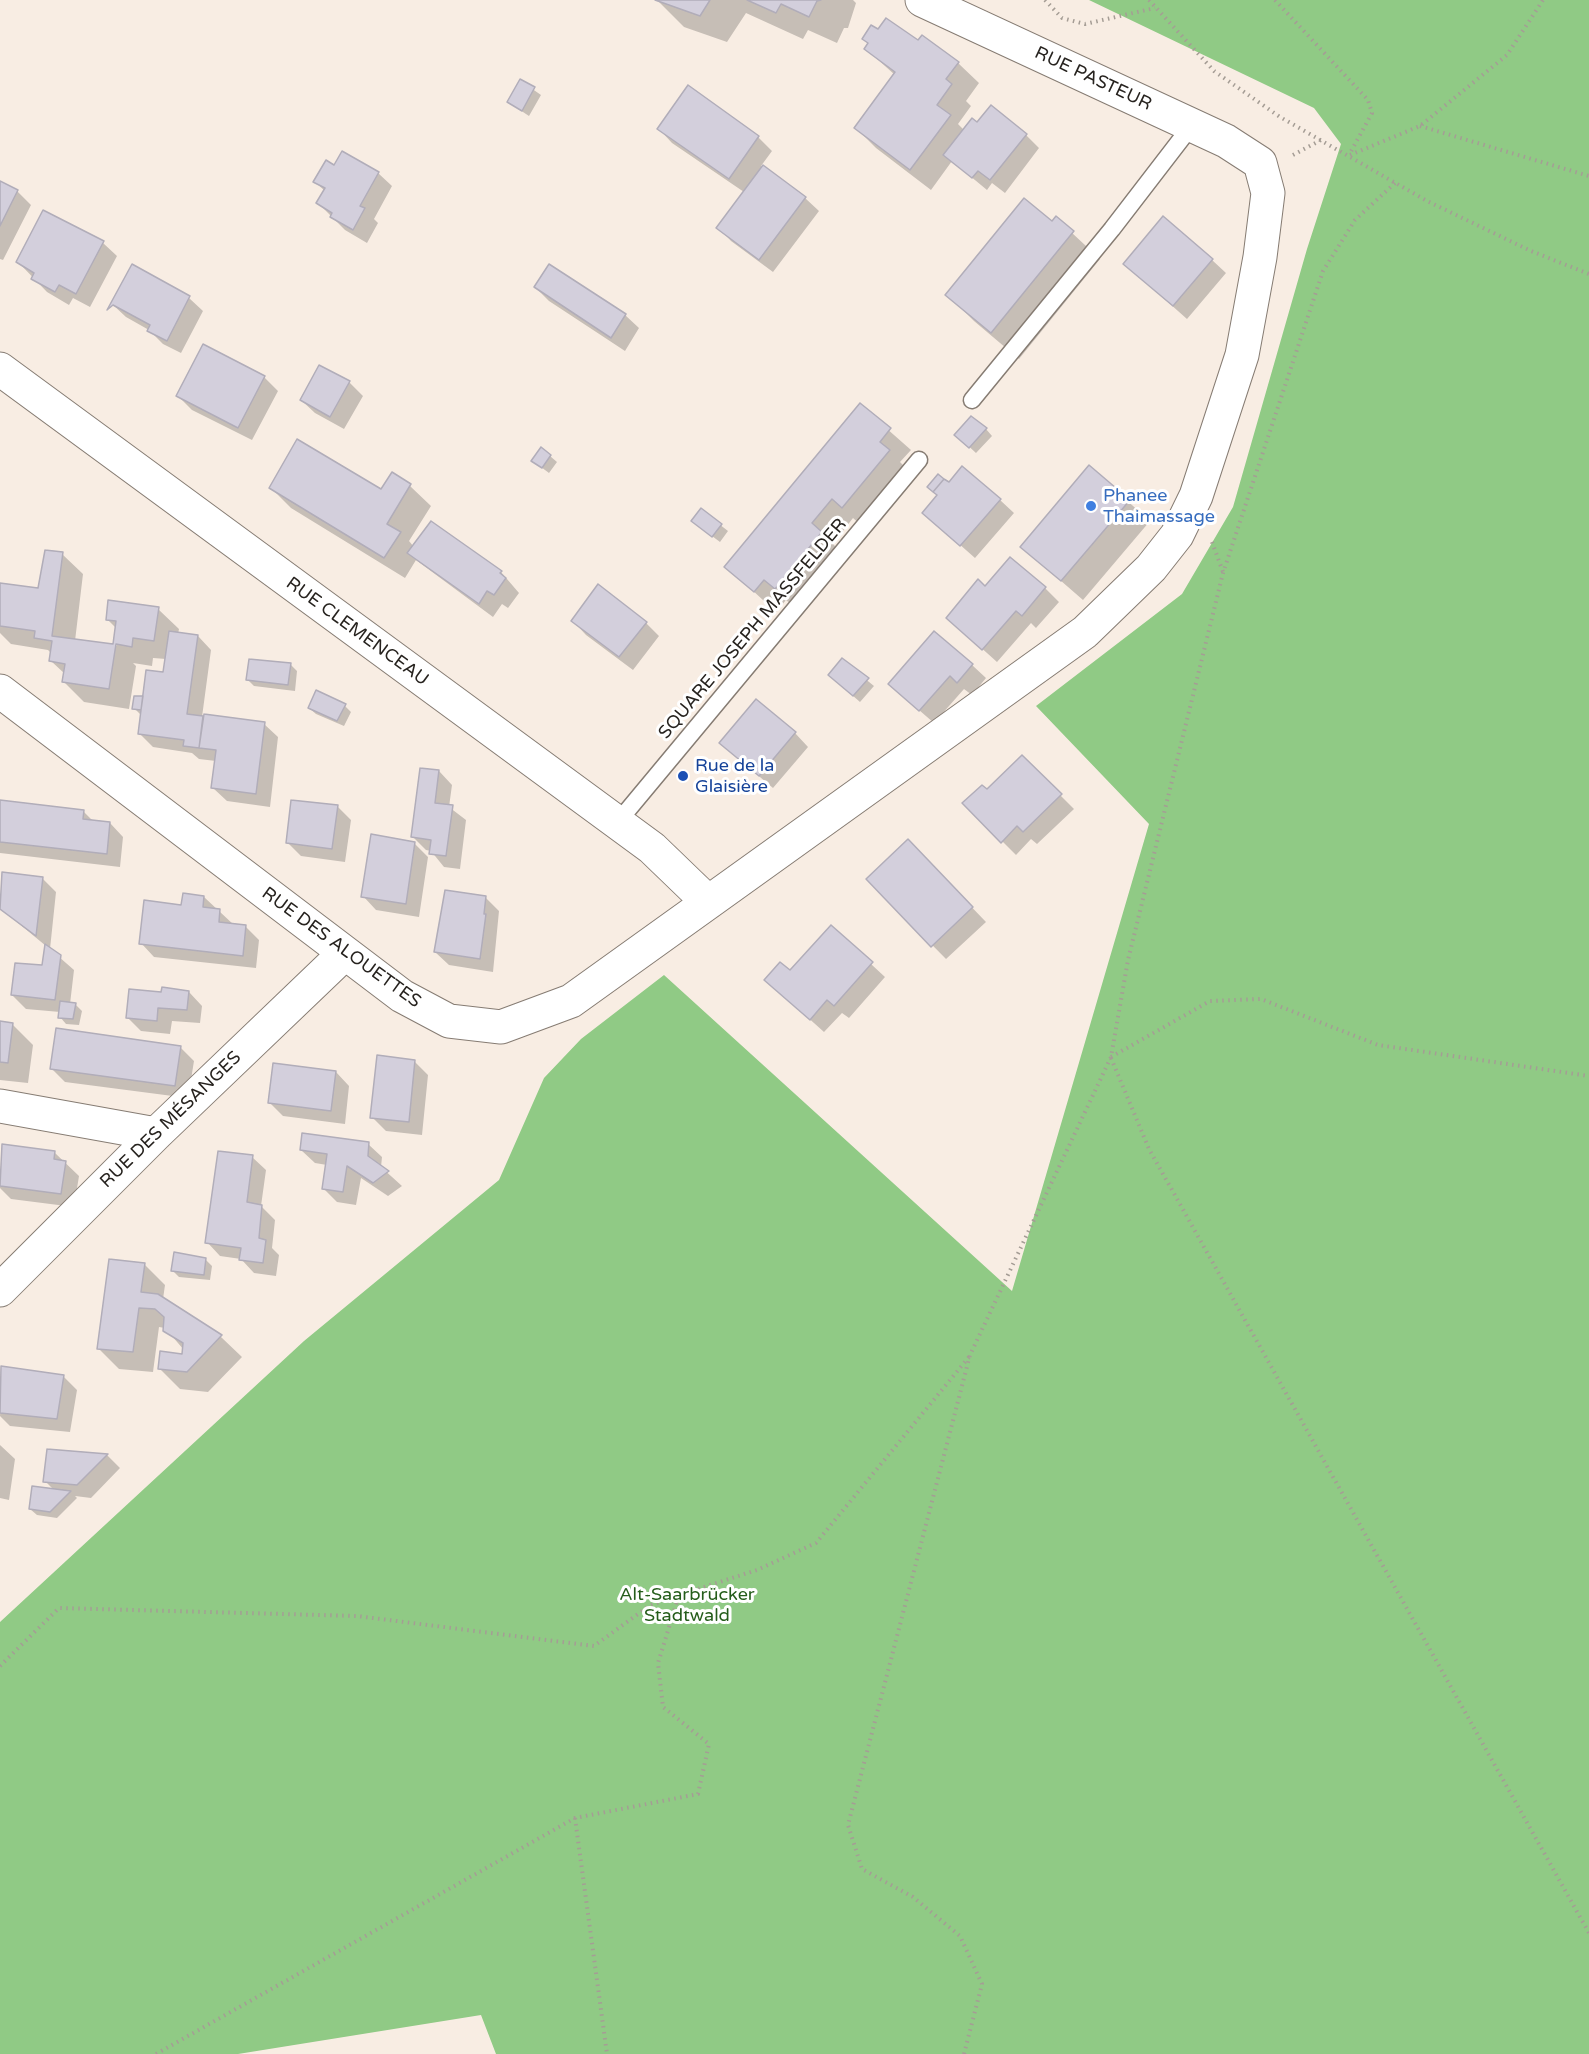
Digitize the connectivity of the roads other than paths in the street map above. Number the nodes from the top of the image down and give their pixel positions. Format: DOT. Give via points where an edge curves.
graph roads {
  1 [pos="922,0"];
  2 [pos="1192,125"];
  3 [pos="0,369"];
  4 [pos="972,400"];
  5 [pos="919,460"];
  6 [pos="0,691"];
  7 [pos="617,823"];
  8 [pos="708,902"];
  9 [pos="345,953"];
  10 [pos="0,1106"];
  11 [pos="156,1134"];
  12 [pos="0,1290"];
  1 -- 2 [label="street, RUE PASTEUR"];
  2 -- 4 [label="lane"];
  2 -- 8 [label="street, RUE PASTEUR" via="1260,163 1268,193 1242,355 1203,476 1178,535 1151,568 1085,632"];
  3 -- 7 [label="street, RUE CLEMENCEAU"];
  5 -- 7 [label="lane, SQUARE JOSEPH MASSFELDER"];
  6 -- 9 [label="street, RUE DES ALOUETTES"];
  7 -- 8 [label="street, RUE CLEMENCEAU" via="652,848"];
  8 -- 9 [label="street, RUE DES ALOUETTES" via="571,1001 501,1028 448,1021 402,996"];
  9 -- 11 [label="street, RUE DES MÉSANGES"];
  10 -- 11 [label="street"];
  11 -- 12 [label="street, RUE DES MÉSANGES"];
}
